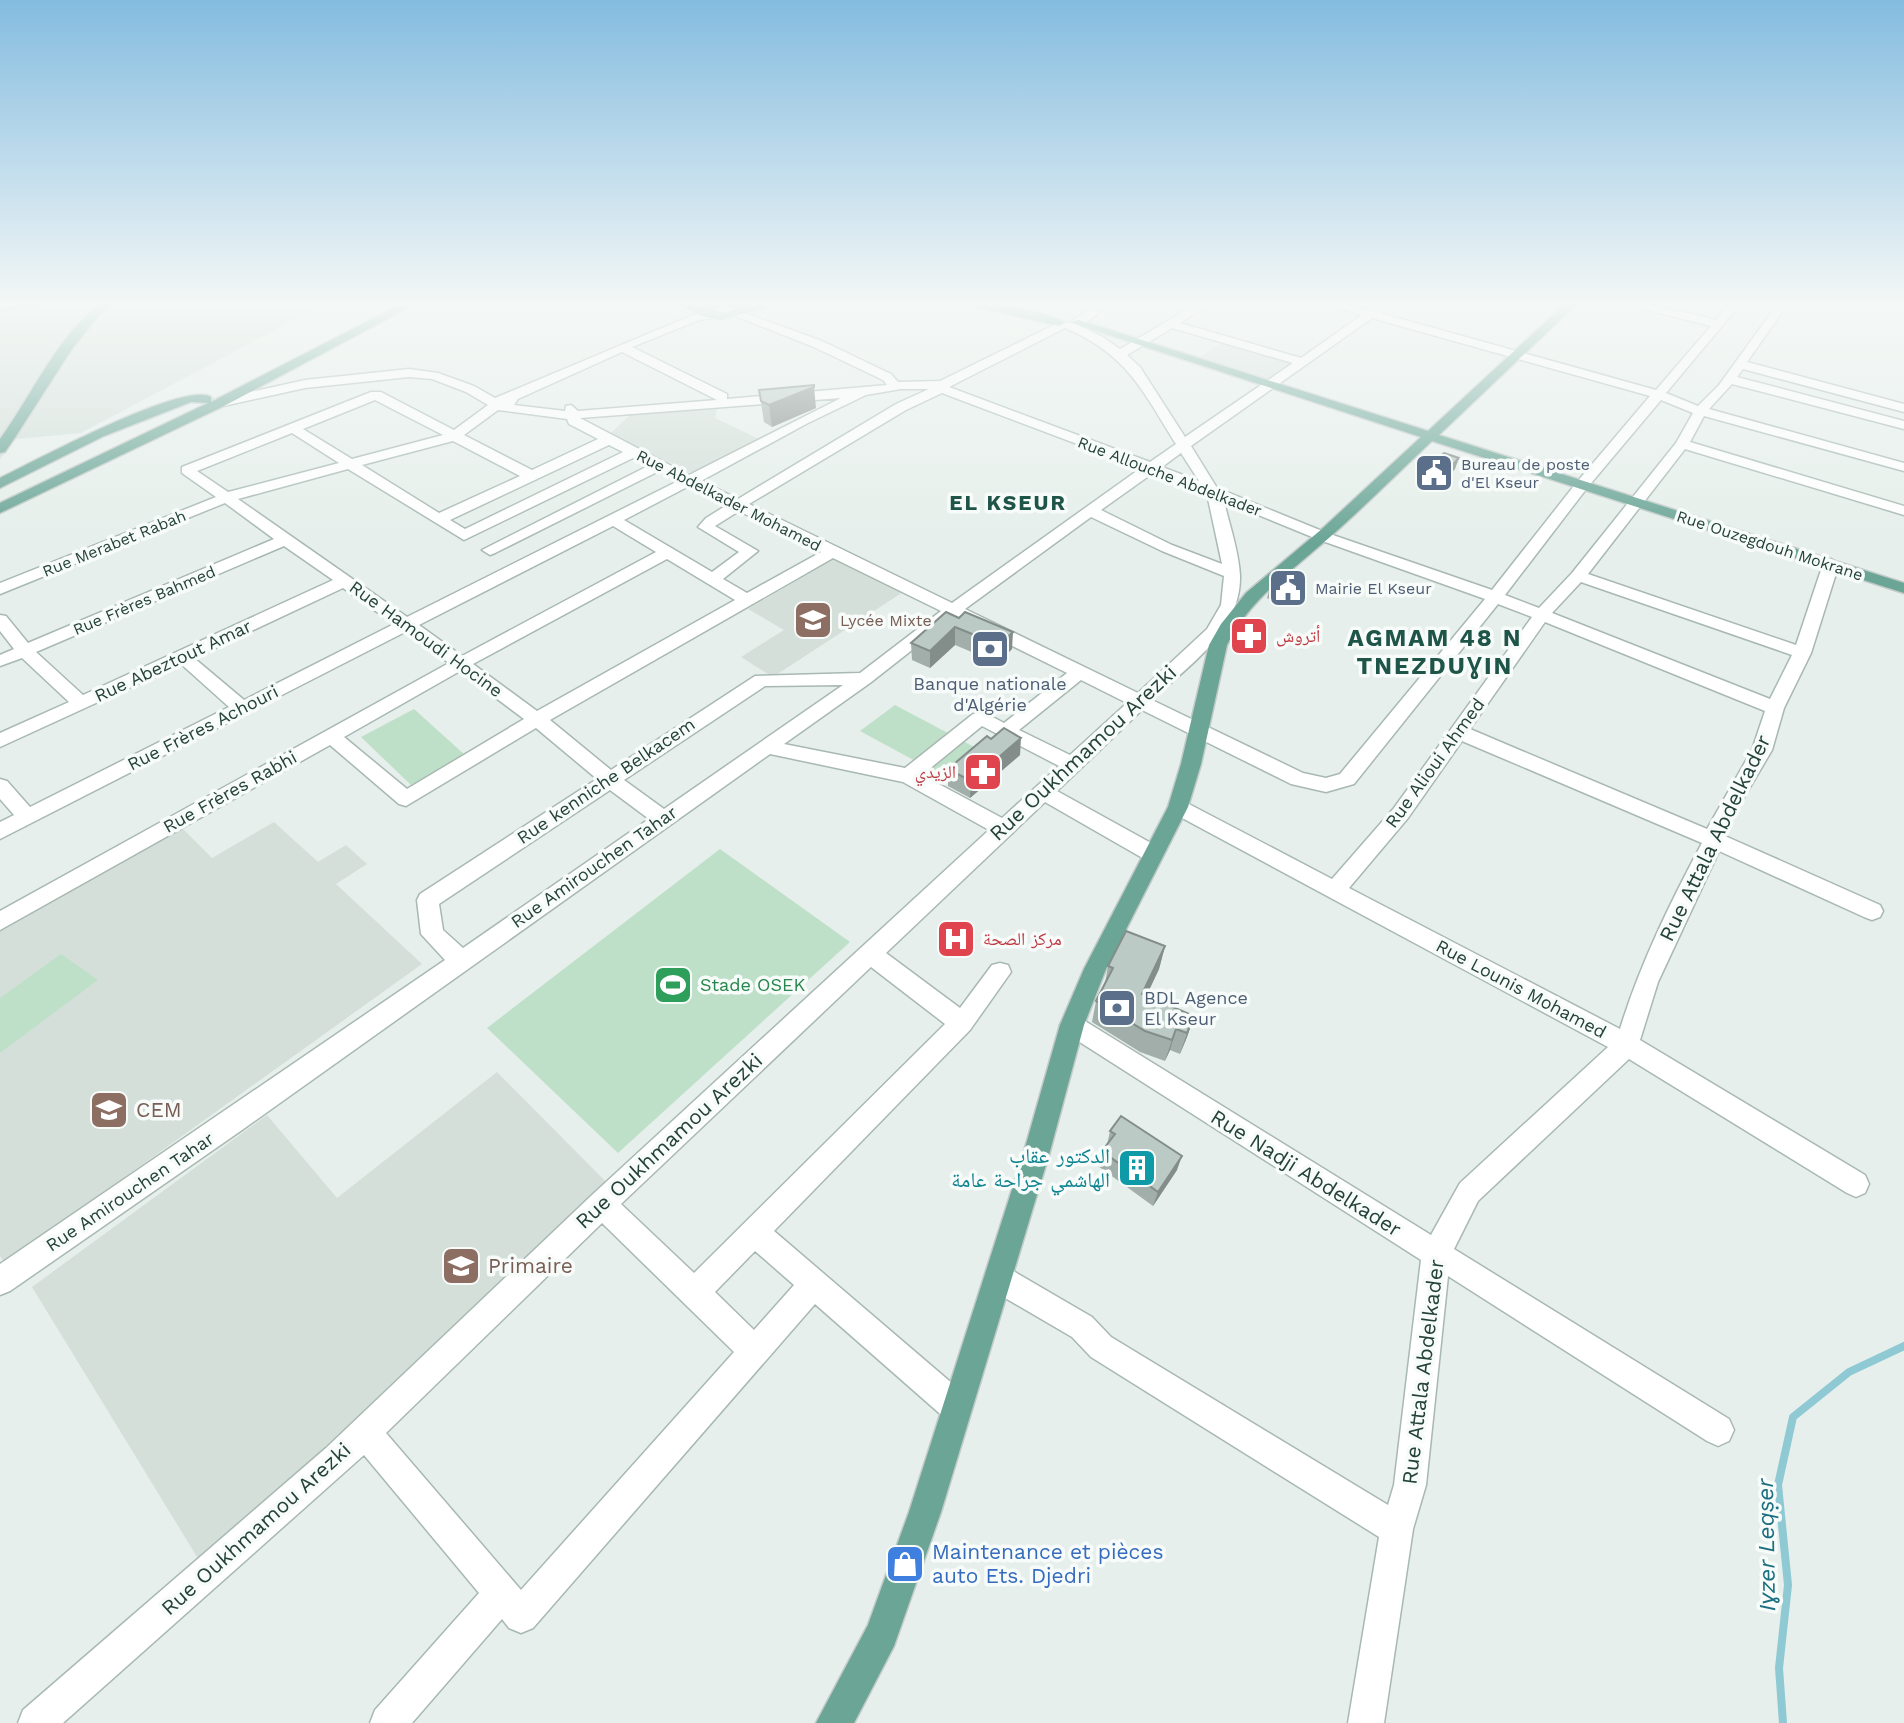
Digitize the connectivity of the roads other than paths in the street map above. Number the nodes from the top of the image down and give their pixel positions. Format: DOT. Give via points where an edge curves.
graph roads {
  1 [pos="45,382"];
  2 [pos="250,382"];
  3 [pos="295,382"];
  4 [pos="320,382"];
  5 [pos="451,382"];
  6 [pos="468,382"];
  7 [pos="546,382"];
  8 [pos="693,382"];
  9 [pos="894,382"];
  10 [pos="949,382"];
  11 [pos="1144,382"];
  12 [pos="1262,382"];
  13 [pos="1274,382"];
  14 [pos="1487,382"];
  15 [pos="1614,382"];
  16 [pos="1669,382"];
  17 [pos="1726,382"];
  18 [pos="1742,382"];
  19 [pos="1808,382"];
  20 [pos="255,383"];
  21 [pos="897,385"];
  22 [pos="1270,385"];
  23 [pos="942,386"];
  24 [pos="863,392"];
  25 [pos="1659,395"];
  26 [pos="722,397"];
  27 [pos="213,402"];
  28 [pos="504,402"];
  29 [pos="1904,408"];
  30 [pos="1700,411"];
  31 [pos="572,412"];
  32 [pos="1904,425"];
  33 [pos="291,427"];
  34 [pos="456,436"];
  35 [pos="1429,437"];
  36 [pos="610,439"];
  37 [pos="1183,444"];
  38 [pos="1682,444"];
  39 [pos="0,449"];
  40 [pos="634,452"];
  41 [pos="351,464"];
  42 [pos="659,466"];
  43 [pos="1149,467"];
  44 [pos="1904,467"];
  45 [pos="530,475"];
  46 [pos="689,479"];
  47 [pos="0,484"];
  48 [pos="1582,485"];
  49 [pos="1213,491"];
  50 [pos="228,497"];
  51 [pos="1635,501"];
  52 [pos="737,504"];
  53 [pos="0,507"];
  54 [pos="1089,510"];
  55 [pos="1904,511"];
  56 [pos="439,519"];
  57 [pos="612,519"];
  58 [pos="1322,536"];
  59 [pos="287,539"];
  60 [pos="668,552"];
  61 [pos="832,552"];
  62 [pos="520,566"];
  63 [pos="1232,574"];
  64 [pos="1578,576"];
  65 [pos="1827,577"];
  66 [pos="713,579"];
  67 [pos="345,581"];
  68 [pos="1904,588"];
  69 [pos="0,589"];
  70 [pos="1496,597"];
  71 [pos="747,600"];
  72 [pos="951,610"];
  73 [pos="1541,616"];
  74 [pos="0,620"];
  75 [pos="406,625"];
  76 [pos="25,651"];
  77 [pos="1802,653"];
  78 [pos="182,656"];
  79 [pos="0,662"];
  80 [pos="460,664"];
  81 [pos="1080,672"];
  82 [pos="864,680"];
  83 [pos="1140,699"];
  84 [pos="81,703"];
  85 [pos="242,708"];
  86 [pos="1774,708"];
  87 [pos="536,719"];
  88 [pos="1200,728"];
  89 [pos="1006,731"];
  90 [pos="1458,732"];
  91 [pos="331,736"];
  92 [pos="0,741"];
  93 [pos="765,747"];
  94 [pos="1072,764"];
  95 [pos="908,776"];
  96 [pos="610,779"];
  97 [pos="0,786"];
  98 [pos="1041,791"];
  99 [pos="1178,807"];
  100 [pos="27,817"];
  101 [pos="663,818"];
  102 [pos="1202,820"];
  103 [pos="1003,828"];
  104 [pos="0,831"];
  105 [pos="1714,840"];
  106 [pos="1153,855"];
  107 [pos="1872,911"];
  108 [pos="0,921"];
  109 [pos="870,953"];
  110 [pos="461,961"];
  111 [pos="1000,972"];
  112 [pos="962,1023"];
  113 [pos="1072,1026"];
  114 [pos="1627,1045"];
  115 [pos="1856,1184"];
  116 [pos="602,1204"];
  117 [pos="755,1233"];
  118 [pos="1436,1254"];
  119 [pos="998,1278"];
  120 [pos="0,1281"];
  121 [pos="814,1283"];
  122 [pos="695,1292"];
  123 [pos="755,1351"];
  124 [pos="957,1408"];
  125 [pos="1718,1430"];
  126 [pos="365,1433"];
  127 [pos="1397,1529"];
  128 [pos="502,1593"];
  129 [pos="36,1723"];
  130 [pos="388,1723"];
  131 [pos="834,1723"];
  132 [pos="1366,1723"];
  1 -- 39 [label="main road"];
  2 -- 27 [label="main road"];
  3 -- 20 [label="street"];
  4 -- 27 [label="street"];
  5 -- 28 [label="street"];
  6 -- 28 [label="street"];
  7 -- 28 [label="street"];
  8 -- 26 [label="street"];
  9 -- 21 [label="street"];
  10 -- 23 [label="street"];
  11 -- 37 [label="street"];
  12 -- 22 [label="main road, Rue Ouzegdouh Mokrane"];
  13 -- 22 [label="street, Rue Amirouchen Tahar"];
  14 -- 35 [label="main road"];
  15 -- 25 [label="street"];
  16 -- 25 [label="street, Rue Abdelkader Mohamed"];
  17 -- 30 [label="street, Rue Alioui Ahmed"];
  18 -- 32 [label="street"];
  19 -- 29 [label="street"];
  20 -- 27 [label="main road"];
  21 -- 23 [label="street"];
  21 -- 24 [label="street"];
  21 -- 26 [label="street"];
  22 -- 35 [label="main road, Rue Ouzegdouh Mokrane"];
  22 -- 37 [label="street, Rue Amirouchen Tahar"];
  23 -- 43 [label="street, Rue Allouche Abdelkader"];
  23 -- 52 [label="street"];
  24 -- 31 [label="street"];
  24 -- 46 [label="street, Rue Frères Achouri"];
  25 -- 30 [label="street"];
  25 -- 48 [label="street, Rue Abdelkader Mohamed"];
  26 -- 31 [label="street"];
  27 -- 47 [label="main road" via="193,398 121,424"];
  27 -- 53 [label="main road"];
  28 -- 31 [label="street" via="534,413"];
  28 -- 34 [label="street"];
  30 -- 38 [label="street, Rue Alioui Ahmed"];
  30 -- 44 [label="street"];
  31 -- 36 [label="street, Rue Abdelkader Mohamed" via="574,421"];
  33 -- 34 [label="street" via="376,395"];
  33 -- 41 [label="street"];
  33 -- 50 [label="street, Rue Hamoudi Hocine" via="189,466 187,470"];
  34 -- 41 [label="street, Rue Merabet Rabah"];
  34 -- 45 [label="street"];
  35 -- 48 [label="main road, Rue Ouzegdouh Mokrane"];
  35 -- 58 [label="main road"];
  36 -- 40 [label="street, Rue Abdelkader Mohamed"];
  36 -- 45 [label="street"];
  37 -- 43 [label="street, Rue Amirouchen Tahar"];
  37 -- 49 [label="street"];
  38 -- 51 [label="street, Rue Alioui Ahmed"];
  38 -- 55 [label="street"];
  40 -- 42 [label="street, Rue Abdelkader Mohamed"];
  40 -- 56 [label="street" via="464,535"];
  41 -- 50 [label="street, Rue Merabet Rabah"];
  41 -- 56 [label="street"];
  42 -- 46 [label="street, Rue Abdelkader Mohamed"];
  42 -- 62 [label="street" via="490,550"];
  43 -- 49 [label="street, Rue Allouche Abdelkader"];
  43 -- 54 [label="street, Rue Amirouchen Tahar"];
  45 -- 56 [label="street"];
  46 -- 52 [label="street, Rue Abdelkader Mohamed"];
  46 -- 57 [label="street, Rue Frères Achouri"];
  48 -- 51 [label="main road, Rue Ouzegdouh Mokrane"];
  48 -- 70 [label="street, Rue Abdelkader Mohamed"];
  49 -- 58 [label="street, Rue Allouche Abdelkader"];
  49 -- 63 [label="street"];
  50 -- 59 [label="street, Rue Hamoudi Hocine"];
  50 -- 69 [label="street, Rue Merabet Rabah"];
  51 -- 64 [label="street, Rue Alioui Ahmed"];
  51 -- 65 [label="main road, Rue Ouzegdouh Mokrane"];
  52 -- 61 [label="street, Rue Abdelkader Mohamed"];
  52 -- 66 [label="street" via="706,527 750,551"];
  54 -- 63 [label="street"];
  54 -- 72 [label="street, Rue Amirouchen Tahar"];
  57 -- 60 [label="street"];
  57 -- 62 [label="street, Rue Frères Achouri"];
  58 -- 70 [label="street, Rue Allouche Abdelkader"];
  58 -- 88 [label="main road" via="1236,612 1225,629"];
  59 -- 67 [label="street, Rue Hamoudi Hocine"];
  59 -- 76 [label="street, Rue Frères Bahmed"];
  60 -- 66 [label="street"];
  60 -- 80 [label="street, Rue Frères Rabhi"];
  61 -- 71 [label="street"];
  61 -- 72 [label="street, Rue Abdelkader Mohamed"];
  62 -- 75 [label="street, Rue Frères Achouri"];
  63 -- 83 [label="street, Rue Oukhmamou Arezki" via="1229,606 1214,632"];
  64 -- 73 [label="street, Rue Alioui Ahmed"];
  64 -- 77 [label="street"];
  65 -- 68 [label="main road, Rue Ouzegdouh Mokrane"];
  65 -- 77 [label="street, Rue Attala Abdelkader"];
  66 -- 71 [label="street"];
  67 -- 75 [label="street, Rue Hamoudi Hocine"];
  67 -- 78 [label="street, Rue Abeztout Amar"];
  70 -- 73 [label="street, Rue Allouche Abdelkader"];
  70 -- 88 [label="street, Rue Abdelkader Mohamed" via="1347,779 1326,785 1298,779"];
  71 -- 87 [label="street"];
  72 -- 81 [label="street, Rue Abdelkader Mohamed"];
  72 -- 82 [label="street, Rue Amirouchen Tahar"];
  73 -- 86 [label="street, Rue Allouche Abdelkader"];
  73 -- 90 [label="street, Rue Alioui Ahmed"];
  74 -- 76 [label="street"];
  75 -- 80 [label="street, Rue Hamoudi Hocine"];
  75 -- 85 [label="street, Rue Frères Achouri"];
  76 -- 79 [label="street, Rue Frères Bahmed"];
  76 -- 84 [label="street"];
  77 -- 86 [label="street, Rue Attala Abdelkader"];
  78 -- 84 [label="street, Rue Abeztout Amar"];
  78 -- 85 [label="street"];
  80 -- 87 [label="street, Rue Hamoudi Hocine"];
  80 -- 91 [label="street, Rue Frères Rabhi"];
  81 -- 83 [label="street, Rue Abdelkader Mohamed"];
  81 -- 89 [label="street"];
  82 -- 93 [label="street, Rue Amirouchen Tahar"];
  82 -- 96 [label="street, Rue kenniche Belkacem" via="761,680"];
  83 -- 88 [label="street, Rue Abdelkader Mohamed"];
  83 -- 94 [label="street, Rue Oukhmamou Arezki"];
  84 -- 92 [label="street, Rue Abeztout Amar"];
  85 -- 100 [label="street, Rue Frères Achouri"];
  86 -- 105 [label="street, Rue Attala Abdelkader" via="1762,750 1719,823"];
  87 -- 91 [label="street" via="405,799"];
  87 -- 96 [label="street, Rue Hamoudi Hocine"];
  88 -- 99 [label="main road"];
  89 -- 94 [label="street"];
  89 -- 95 [label="street" via="981,718"];
  90 -- 102 [label="street, Rue Alioui Ahmed" via="1401,813 1335,890"];
  90 -- 105 [label="street"];
  91 -- 108 [label="street, Rue Frères Rabhi"];
  93 -- 95 [label="street"];
  93 -- 101 [label="street, Rue Amirouchen Tahar"];
  94 -- 98 [label="street, Rue Oukhmamou Arezki"];
  95 -- 103 [label="street"];
  96 -- 101 [label="street, Rue Hamoudi Hocine"];
  96 -- 110 [label="street, Rue kenniche Belkacem" via="428,900 432,934"];
  97 -- 100 [label="street"];
  98 -- 103 [label="street, Rue Oukhmamou Arezki"];
  98 -- 106 [label="street"];
  99 -- 102 [label="street, Rue Lounis Mohamed"];
  99 -- 106 [label="main road"];
  100 -- 104 [label="street, Rue Frères Achouri"];
  101 -- 110 [label="street, Rue Amirouchen Tahar"];
  102 -- 114 [label="street, Rue Lounis Mohamed"];
  103 -- 109 [label="street, Rue Oukhmamou Arezki"];
  105 -- 107 [label="street"];
  105 -- 114 [label="street, Rue Attala Abdelkader" via="1646,982"];
  106 -- 113 [label="main road" via="1095,969"];
  109 -- 112 [label="street"];
  109 -- 116 [label="street, Rue Oukhmamou Arezki"];
  110 -- 120 [label="street, Rue Amirouchen Tahar"];
  111 -- 112 [label="street"];
  112 -- 117 [label="street"];
  113 -- 118 [label="street, Rue Nadji Abdelkader"];
  113 -- 119 [label="main road"];
  114 -- 115 [label="street, Rue Lounis Mohamed"];
  114 -- 118 [label="street, Rue Attala Abdelkader" via="1469,1192"];
  116 -- 122 [label="street"];
  116 -- 126 [label="street, Rue Oukhmamou Arezki"];
  117 -- 121 [label="street"];
  117 -- 122 [label="street"];
  118 -- 125 [label="street, Rue Nadji Abdelkader"];
  118 -- 127 [label="street, Rue Attala Abdelkader" via="1410,1485"];
  119 -- 124 [label="main road"];
  119 -- 127 [label="street" via="1082,1327 1101,1347"];
  121 -- 123 [label="street"];
  121 -- 124 [label="street"];
  122 -- 123 [label="street"];
  123 -- 128 [label="street" via="521,1616"];
  124 -- 131 [label="main road" via="882,1634"];
  126 -- 128 [label="street"];
  126 -- 129 [label="street, Rue Oukhmamou Arezki"];
  127 -- 132 [label="street, Rue Attala Abdelkader"];
  128 -- 130 [label="street"];
}
